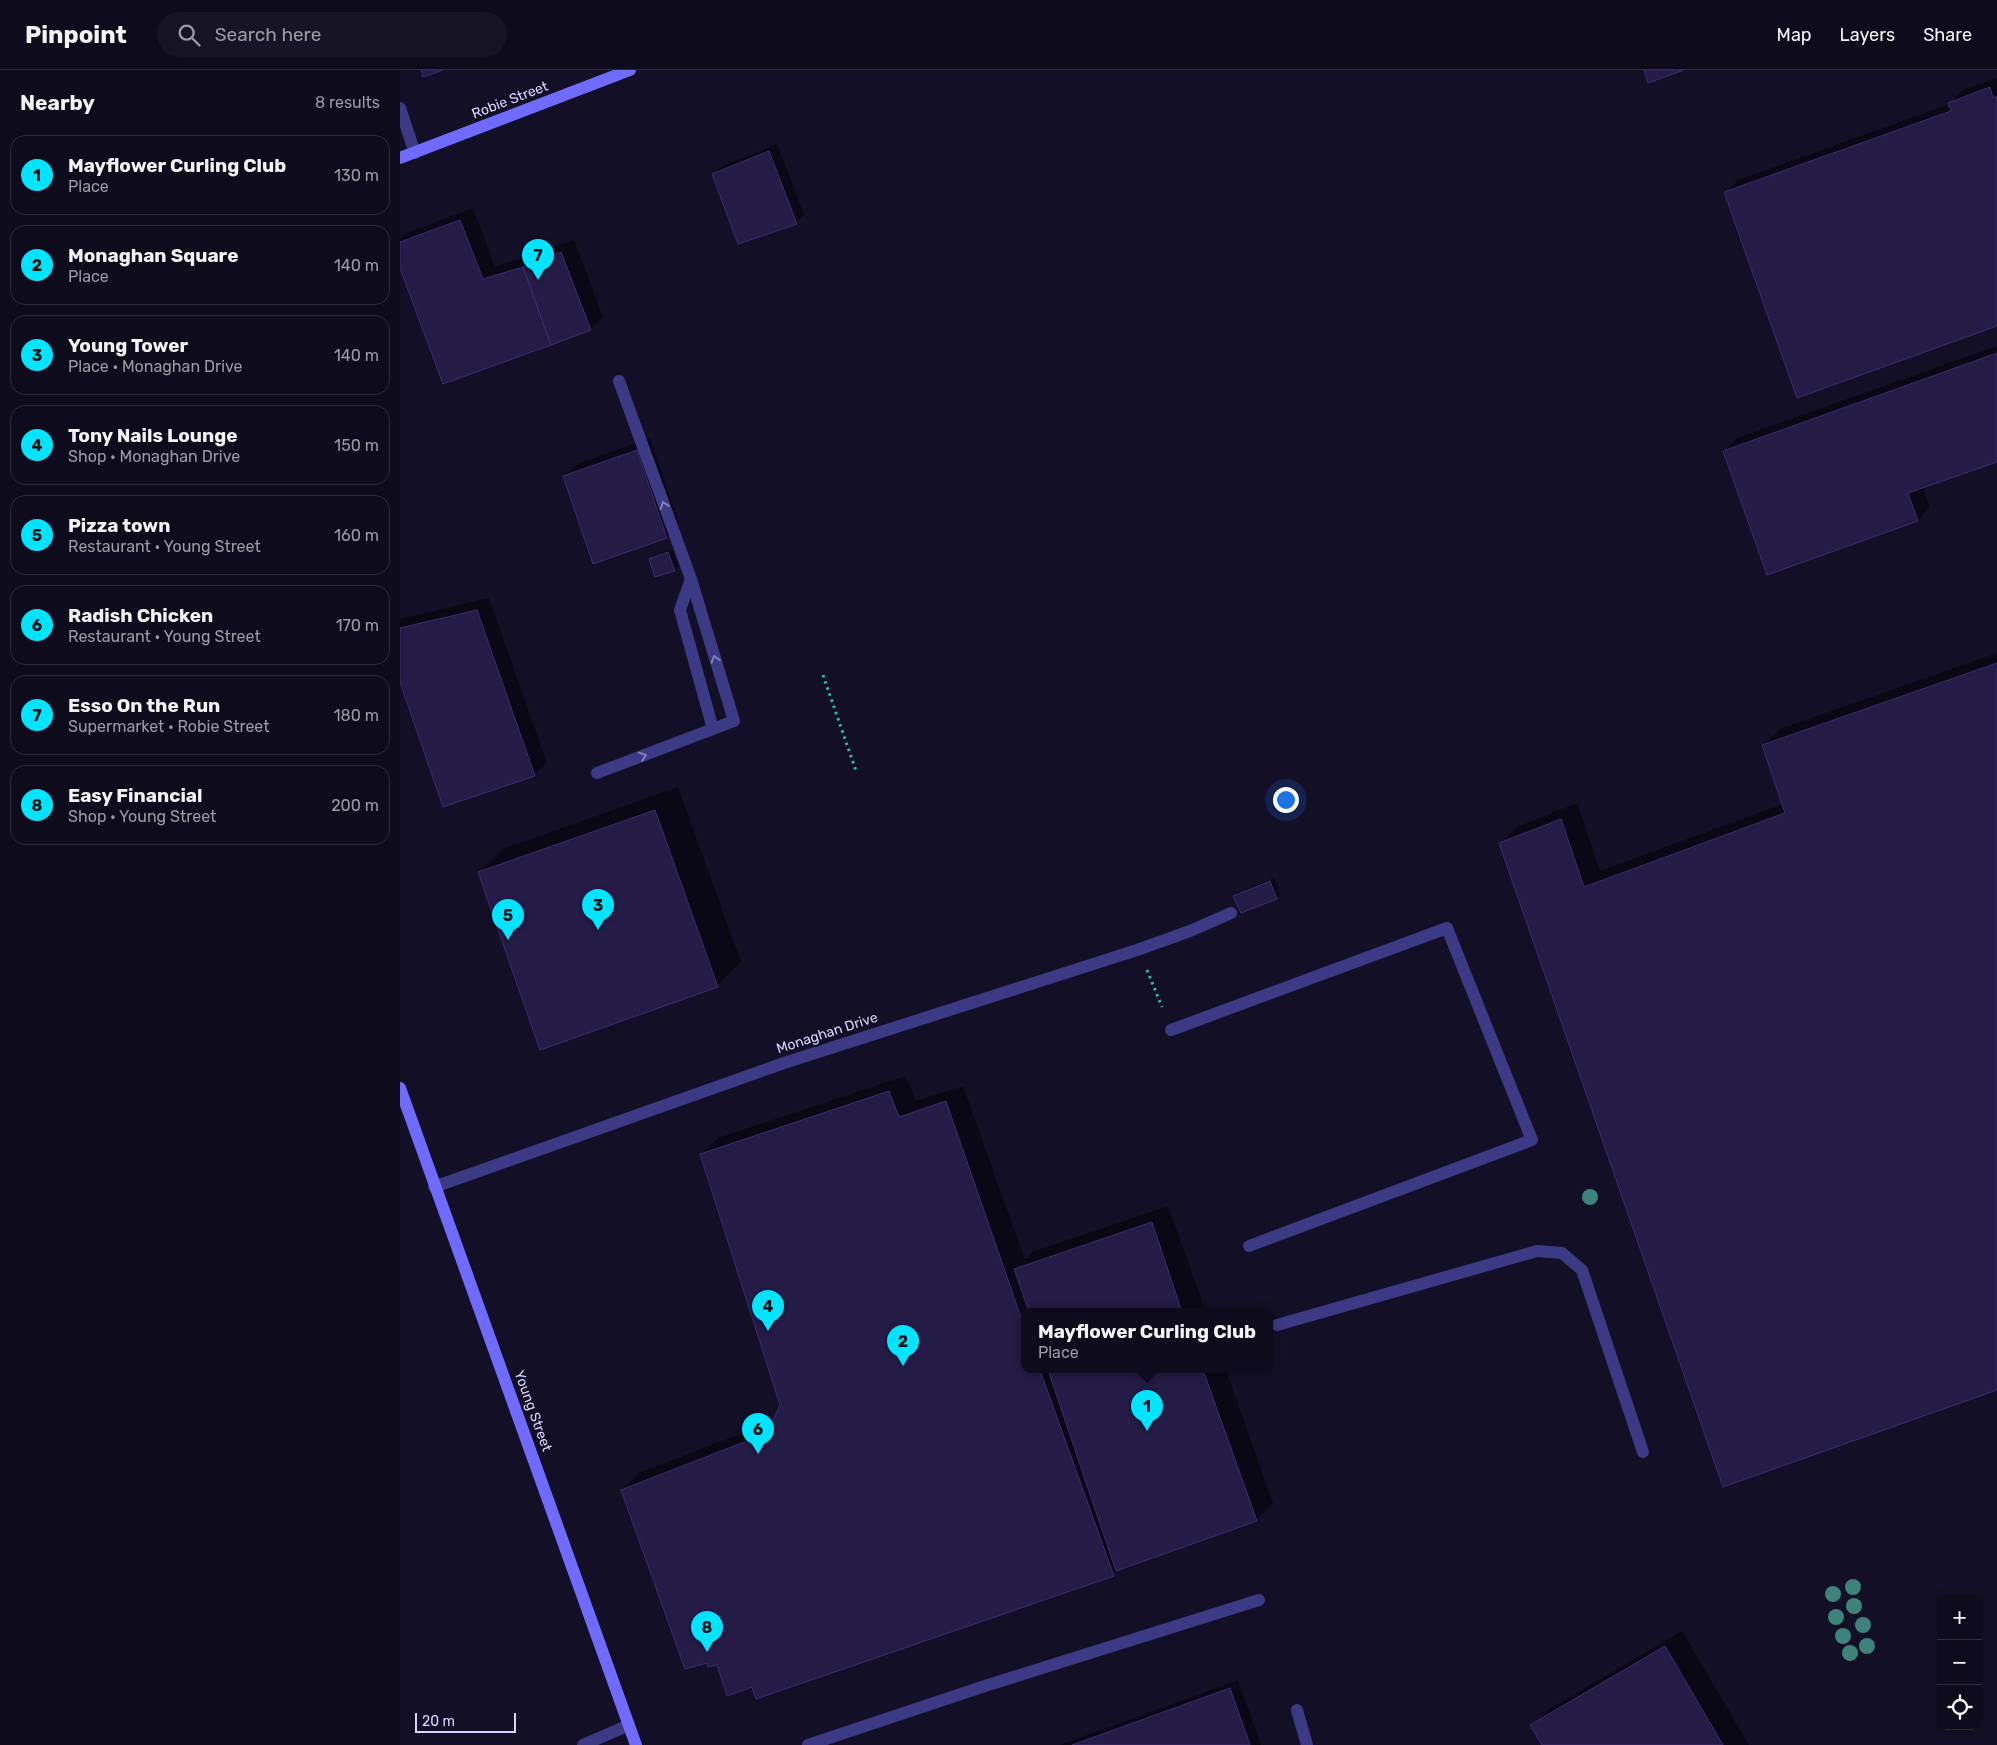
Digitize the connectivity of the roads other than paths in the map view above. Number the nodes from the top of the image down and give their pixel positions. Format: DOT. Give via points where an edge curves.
graph roads {
  1 [pos="630,70"];
  2 [pos="400,108"];
  3 [pos="415,153"];
  4 [pos="400,158"];
  5 [pos="619,381"];
  6 [pos="691,579"];
  7 [pos="713,729"];
  8 [pos="597,773"];
  9 [pos="1231,913"];
  10 [pos="1171,1030"];
  11 [pos="400,1088"];
  12 [pos="434,1187"];
  13 [pos="1249,1246"];
  14 [pos="1277,1325"];
  15 [pos="1643,1452"];
  16 [pos="1259,1600"];
  17 [pos="1297,1710"];
  18 [pos="629,1725"];
  19 [pos="582,1745"];
  20 [pos="636,1745"];
  21 [pos="808,1745"];
  22 [pos="1307,1745"];
  1 -- 3 [label="main road, Robie Street"];
  2 -- 3 [label="street"];
  3 -- 4 [label="main road, Robie Street"];
  6 -- 5 [label="street, one-way"];
  6 -- 7 [label="street" via="680,610"];
  7 -- 6 [label="street, one-way" via="734,721"];
  8 -- 7 [label="street, one-way"];
  9 -- 12 [label="street, Monaghan Drive" via="1138,950 784,1063"];
  10 -- 13 [label="street" via="1447,928 1532,1140"];
  11 -- 12 [label="main road, Young Street"];
  12 -- 18 [label="main road, Young Street" via="468,1273"];
  14 -- 15 [label="street" via="1537,1251 1562,1253 1582,1270"];
  16 -- 21 [label="street"];
  17 -- 22 [label="street"];
  18 -- 19 [label="street"];
  18 -- 20 [label="main road, Young Street"];
}
